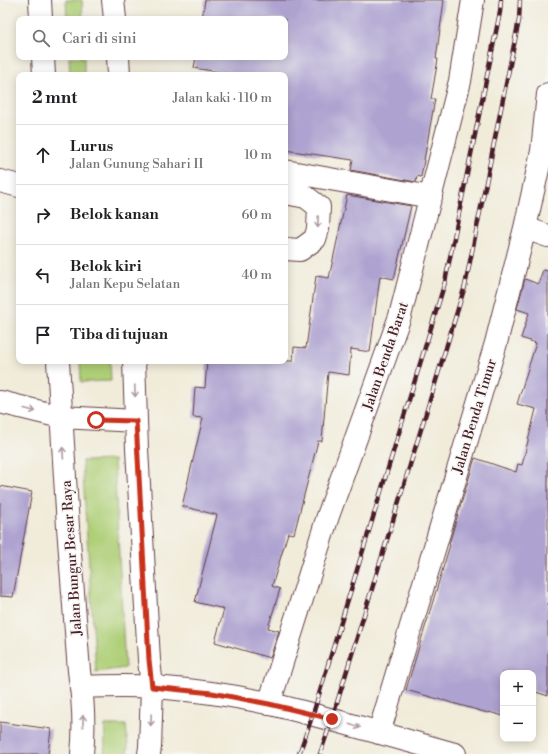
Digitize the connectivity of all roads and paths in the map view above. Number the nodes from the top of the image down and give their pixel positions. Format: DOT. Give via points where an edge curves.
graph roads {
  1 [pos="40,0"];
  2 [pos="113,0"];
  3 [pos="473,0"];
  4 [pos="41,16"];
  5 [pos="115,16"];
  6 [pos="43,60"];
  7 [pos="44,72"];
  8 [pos="548,94"];
  9 [pos="288,172"];
  10 [pos="0,181"];
  11 [pos="16,185"];
  12 [pos="288,194"];
  13 [pos="431,197"];
  14 [pos="525,228"];
  15 [pos="548,236"];
  16 [pos="288,250"];
  17 [pos="58,364"];
  18 [pos="134,364"];
  19 [pos="0,402"];
  20 [pos="61,417"];
  21 [pos="136,421"];
  22 [pos="81,687"];
  23 [pos="152,687"];
  24 [pos="269,704"];
  25 [pos="379,733"];
  26 [pos="82,754"];
  27 [pos="149,754"];
  28 [pos="455,754"];
  1 -- 4 [label="street"];
  2 -- 5 [label="street"];
  3 -- 13 [label="street, Jalan Benda Barat" via="460,81"];
  6 -- 7 [label="street"];
  8 -- 14 [label="street, Jalan Benda Timur" via="542,151"];
  9 -- 13 [label="street"];
  10 -- 11 [label="street"];
  12 -- 16 [label="street, one-way" via="306,197 318,206 318,229 314,240 300,250"];
  13 -- 24 [label="street, Jalan Benda Barat" via="400,316 328,516"];
  14 -- 15 [label="street"];
  14 -- 25 [label="street, Jalan Benda Timur" via="496,343"];
  17 -- 20 [label="street, Jalan Bungur Besar Raya"];
  18 -- 21 [label="street, one-way"];
  19 -- 20 [label="street, one-way"];
  20 -- 21 [label="street"];
  22 -- 20 [label="street, Jalan Bungur Besar Raya, one-way"];
  21 -- 23 [label="street"];
  22 -- 23 [label="street"];
  26 -- 22 [label="street, Jalan Bungur Besar Raya, one-way" via="84,716"];
  23 -- 24 [label="street" via="212,693"];
  23 -- 27 [label="street, one-way"];
  24 -- 25 [label="street, one-way"];
  25 -- 28 [label="street"];
}
